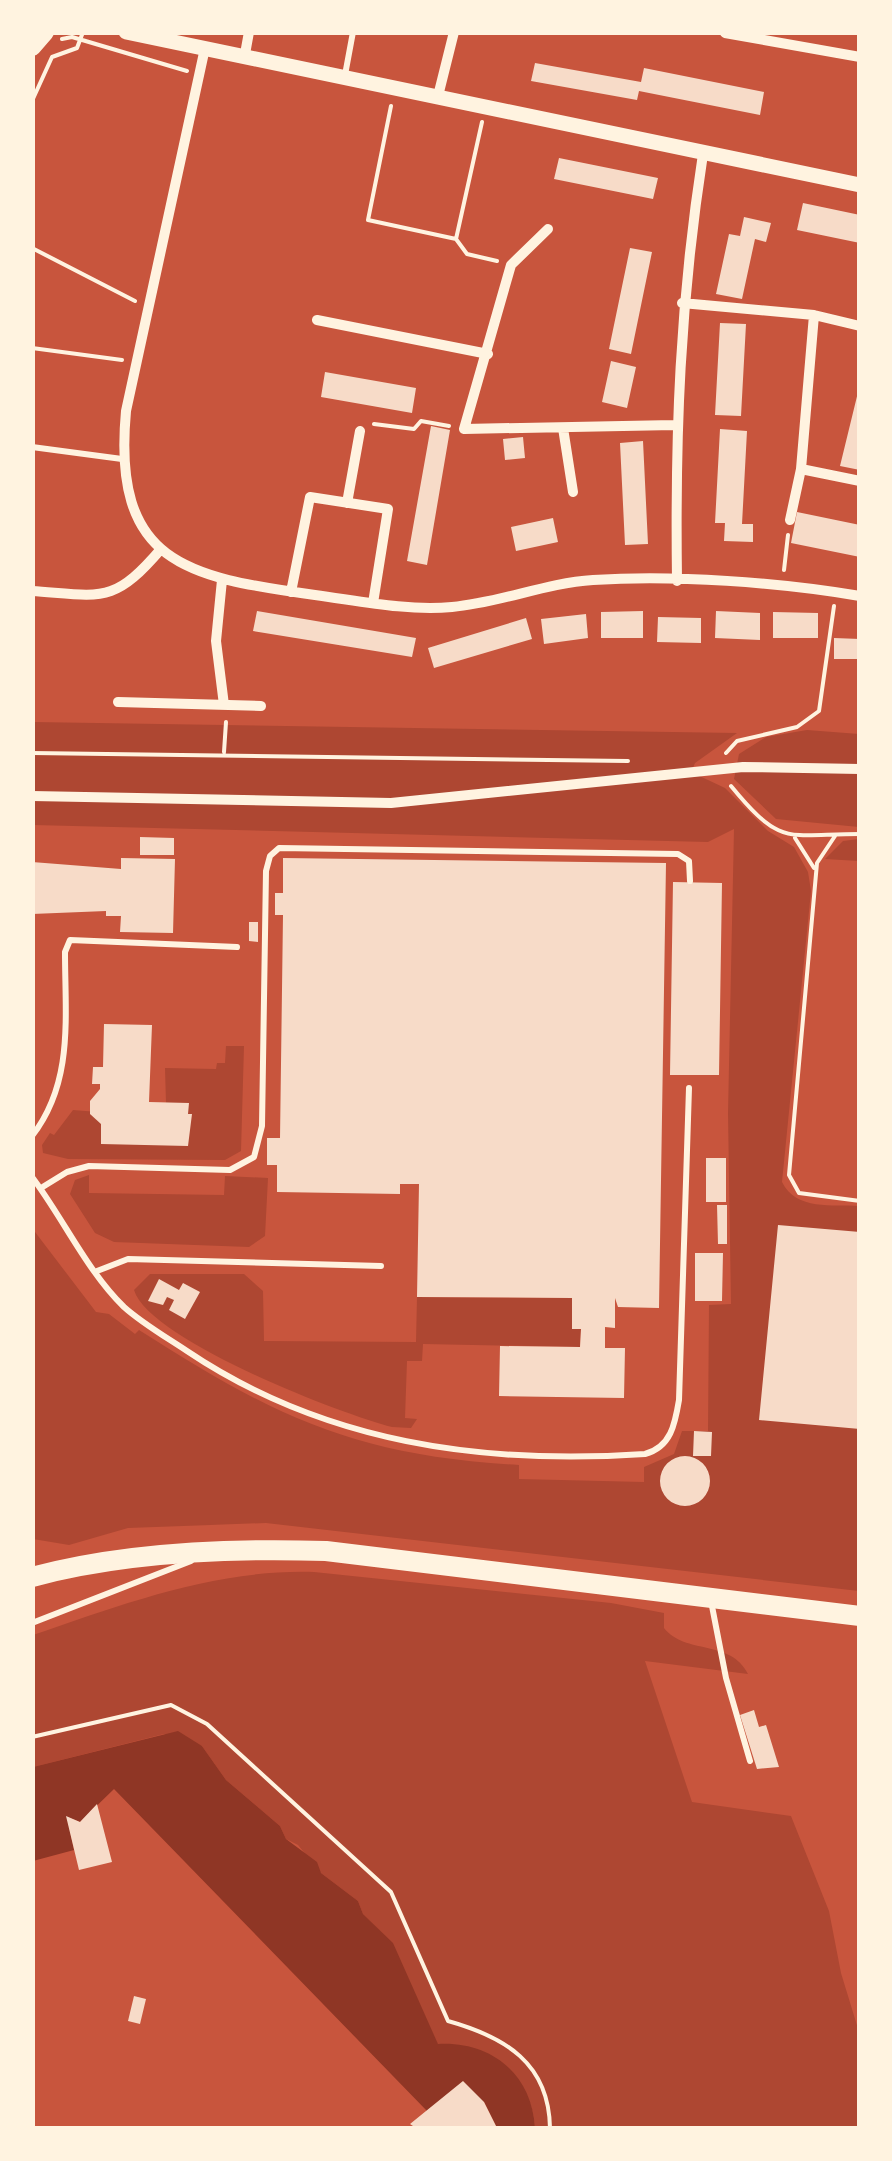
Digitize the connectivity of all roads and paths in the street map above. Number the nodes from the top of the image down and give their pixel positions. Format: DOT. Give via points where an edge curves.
graph roads {
  1 [pos="84,32"];
  2 [pos="249,32"];
  3 [pos="354,32"];
  4 [pos="454,32"];
  5 [pos="831,32"];
  6 [pos="135,33"];
  7 [pos="725,34"];
  8 [pos="47,37"];
  9 [pos="80,41"];
  10 [pos="205,48"];
  11 [pos="828,49"];
  12 [pos="245,54"];
  13 [pos="860,57"];
  14 [pos="198,74"];
  15 [pos="345,76"];
  16 [pos="395,87"];
  17 [pos="438,96"];
  18 [pos="32,101"];
  19 [pos="485,106"];
  20 [pos="703,154"];
  21 [pos="860,185"];
  22 [pos="548,228"];
  23 [pos="456,238"];
  24 [pos="32,248"];
  25 [pos="511,265"];
  26 [pos="682,303"];
  27 [pos="150,304"];
  28 [pos="814,315"];
  29 [pos="317,320"];
  30 [pos="860,326"];
  31 [pos="32,348"];
  32 [pos="488,354"];
  33 [pos="137,362"];
  34 [pos="674,425"];
  35 [pos="564,428"];
  36 [pos="464,429"];
  37 [pos="360,431"];
  38 [pos="32,446"];
  39 [pos="122,459"];
  40 [pos="800,469"];
  41 [pos="860,480"];
  42 [pos="573,492"];
  43 [pos="347,503"];
  44 [pos="790,520"];
  45 [pos="161,549"];
  46 [pos="222,580"];
  47 [pos="677,581"];
  48 [pos="782,587"];
  49 [pos="32,591"];
  50 [pos="291,592"];
  51 [pos="836,592"];
  52 [pos="860,596"];
  53 [pos="372,603"];
  54 [pos="118,702"];
  55 [pos="226,705"];
  56 [pos="261,706"];
  57 [pos="224,752"];
  58 [pos="32,753"];
  59 [pos="628,761"];
  60 [pos="715,764"];
  61 [pos="860,769"];
  62 [pos="32,796"];
  63 [pos="759,817"];
  64 [pos="860,834"];
  65 [pos="836,836"];
  66 [pos="795,838"];
  67 [pos="816,870"];
  68 [pos="690,880"];
  69 [pos="237,947"];
  70 [pos="689,1088"];
  71 [pos="32,1136"];
  72 [pos="32,1177"];
  73 [pos="41,1188"];
  74 [pos="860,1201"];
  75 [pos="381,1266"];
  76 [pos="96,1271"];
  77 [pos="210,1553"];
  78 [pos="32,1564"];
  79 [pos="72,1568"];
  80 [pos="32,1577"];
  81 [pos="711,1600"];
  82 [pos="860,1616"];
  83 [pos="32,1624"];
  84 [pos="32,1738"];
  85 [pos="750,1760"];
  86 [pos="550,2128"];
  1 -- 9 [label="path"];
  2 -- 12 [label="street"];
  3 -- 15 [label="lane"];
  4 -- 17 [label="street"];
  5 -- 11 [label="street"];
  6 -- 10 [label="street"];
  7 -- 11 [label="street"];
  8 -- 9 [label="path"];
  9 -- 14 [label="path"];
  9 -- 18 [label="path" via="52,58"];
  10 -- 12 [label="street"];
  10 -- 14 [label="street"];
  11 -- 13 [label="street"];
  12 -- 15 [label="street"];
  14 -- 27 [label="street"];
  15 -- 16 [label="street"];
  16 -- 17 [label="street"];
  16 -- 23 [label="path" via="368,220"];
  17 -- 19 [label="street"];
  19 -- 20 [label="street"];
  19 -- 23 [label="path"];
  20 -- 21 [label="street"];
  20 -- 26 [label="street"];
  22 -- 25 [label="street"];
  23 -- 25 [label="path" via="467,254"];
  24 -- 27 [label="path" via="122,298"];
  25 -- 32 [label="street"];
  26 -- 28 [label="street"];
  26 -- 34 [label="street"];
  27 -- 33 [label="street"];
  28 -- 30 [label="street"];
  28 -- 40 [label="street"];
  29 -- 32 [label="street"];
  31 -- 33 [label="path"];
  32 -- 36 [label="street"];
  33 -- 39 [label="street"];
  34 -- 35 [label="street"];
  34 -- 47 [label="street"];
  35 -- 36 [label="street"];
  35 -- 42 [label="street"];
  36 -- 37 [label="path" via="421,421 414,429 362,422"];
  37 -- 43 [label="street"];
  38 -- 39 [label="lane"];
  39 -- 45 [label="street" via="126,496"];
  40 -- 41 [label="street"];
  40 -- 44 [label="street"];
  43 -- 50 [label="street" via="310,497"];
  43 -- 53 [label="street" via="388,509"];
  44 -- 48 [label="path"];
  45 -- 46 [label="street"];
  45 -- 49 [label="street" via="116,592"];
  46 -- 50 [label="street"];
  46 -- 55 [label="street" via="216,641"];
  47 -- 48 [label="street"];
  47 -- 53 [label="street" via="556,583 454,607"];
  48 -- 51 [label="street"];
  50 -- 53 [label="street"];
  51 -- 52 [label="street"];
  51 -- 60 [label="path" via="819,711 797,727 737,742"];
  54 -- 55 [label="street"];
  55 -- 56 [label="street"];
  55 -- 57 [label="path"];
  57 -- 58 [label="path"];
  57 -- 59 [label="path"];
  61 -- 62 [label="street" via="743,767 392,804"];
  63 -- 66 [label="path"];
  64 -- 65 [label="path"];
  65 -- 66 [label="path"];
  65 -- 67 [label="path"];
  66 -- 67 [label="path"];
  67 -- 74 [label="path" via="789,1176 799,1193"];
  68 -- 73 [label="lane" via="689,861 672,854 279,848 266,871 262,1126 254,1157 230,1170 89,1166"];
  69 -- 71 [label="lane" via="70,940 62,1082"];
  70 -- 76 [label="lane" via="680,1393 671,1433 650,1453 468,1452 339,1426 218,1372 137,1317"];
  72 -- 73 [label="lane"];
  73 -- 76 [label="lane"];
  75 -- 76 [label="lane" via="128,1260"];
  77 -- 79 [label="main road"];
  77 -- 81 [label="main road" via="326,1551"];
  77 -- 83 [label="lane"];
  78 -- 79 [label="main road"];
  79 -- 80 [label="main road"];
  81 -- 82 [label="main road"];
  81 -- 85 [label="lane"];
  84 -- 86 [label="path" via="171,1705 208,1724 391,1892 448,2021 500,2039 533,2066"];
}
